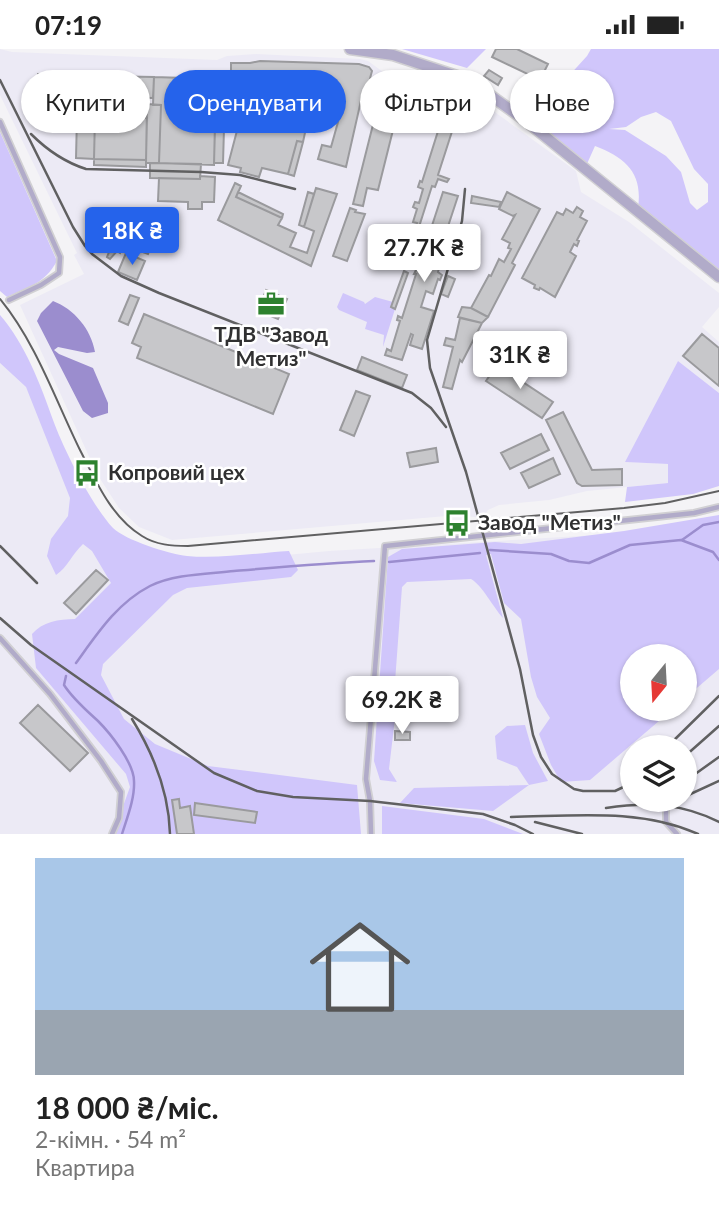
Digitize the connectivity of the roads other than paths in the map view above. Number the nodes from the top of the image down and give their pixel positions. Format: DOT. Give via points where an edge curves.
graph roads {
  1 [pos="350,49"];
  2 [pos="393,52"];
  3 [pos="0,123"];
  4 [pos="719,277"];
  5 [pos="9,300"];
  6 [pos="719,507"];
  7 [pos="0,638"];
  8 [pos="666,812"];
  9 [pos="111,834"];
  10 [pos="371,834"];
  11 [pos="677,834"];
  1 -- 2 [label="street"];
  2 -- 4 [label="street" via="469,80"];
  3 -- 5 [label="lane" via="60,257 59,273"];
  6 -- 10 [label="lane" via="385,546 366,779"];
  7 -- 9 [label="lane" via="50,694 121,792 119,818"];
  8 -- 11 [label="lane" via="668,827"];
}
